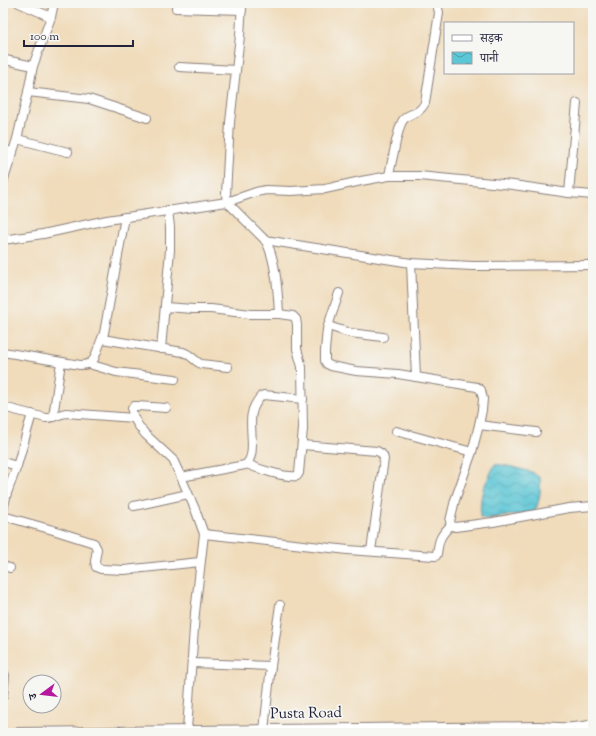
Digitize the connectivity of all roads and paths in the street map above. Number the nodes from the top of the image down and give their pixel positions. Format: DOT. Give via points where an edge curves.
graph roads {
  1 [pos="19,3"];
  2 [pos="54,3"];
  3 [pos="436,3"];
  4 [pos="242,6"];
  5 [pos="176,8"];
  6 [pos="51,17"];
  7 [pos="3,59"];
  8 [pos="33,66"];
  9 [pos="179,67"];
  10 [pos="236,70"];
  11 [pos="28,92"];
  12 [pos="578,103"];
  13 [pos="146,118"];
  14 [pos="17,139"];
  15 [pos="3,149"];
  16 [pos="68,152"];
  17 [pos="13,153"];
  18 [pos="389,176"];
  19 [pos="3,182"];
  20 [pos="569,193"];
  21 [pos="593,195"];
  22 [pos="227,202"];
  23 [pos="168,210"];
  24 [pos="125,217"];
  25 [pos="3,240"];
  26 [pos="265,240"];
  27 [pos="411,263"];
  28 [pos="593,265"];
  29 [pos="339,293"];
  30 [pos="165,307"];
  31 [pos="279,314"];
  32 [pos="328,326"];
  33 [pos="383,337"];
  34 [pos="102,339"];
  35 [pos="161,349"];
  36 [pos="3,352"];
  37 [pos="61,362"];
  38 [pos="89,364"];
  39 [pos="228,366"];
  40 [pos="416,377"];
  41 [pos="176,378"];
  42 [pos="303,399"];
  43 [pos="3,407"];
  44 [pos="166,408"];
  45 [pos="32,414"];
  46 [pos="53,418"];
  47 [pos="134,418"];
  48 [pos="479,425"];
  49 [pos="396,431"];
  50 [pos="536,432"];
  51 [pos="302,445"];
  52 [pos="472,452"];
  53 [pos="3,462"];
  54 [pos="247,464"];
  55 [pos="17,466"];
  56 [pos="182,477"];
  57 [pos="5,492"];
  58 [pos="188,494"];
  59 [pos="134,506"];
  60 [pos="593,506"];
  61 [pos="3,510"];
  62 [pos="3,516"];
  63 [pos="451,525"];
  64 [pos="204,534"];
  65 [pos="371,551"];
  66 [pos="200,562"];
  67 [pos="280,605"];
  68 [pos="192,663"];
  69 [pos="271,666"];
  70 [pos="5,675"];
  71 [pos="3,696"];
  72 [pos="593,725"];
  73 [pos="187,730"];
  74 [pos="264,730"];
  75 [pos="528,730"];
  76 [pos="540,730"];
  77 [pos="18,733"];
  1 -- 6 [label="street"];
  2 -- 6 [label="street"];
  3 -- 18 [label="street" via="439,14 425,103 418,112 403,120 399,128"];
  4 -- 5 [label="street"];
  4 -- 10 [label="street"];
  6 -- 8 [label="street"];
  7 -- 8 [label="street"];
  8 -- 11 [label="street"];
  9 -- 10 [label="street"];
  10 -- 22 [label="street" via="230,122"];
  11 -- 13 [label="street" via="89,100"];
  11 -- 14 [label="street"];
  12 -- 20 [label="street"];
  14 -- 16 [label="street"];
  14 -- 17 [label="street"];
  15 -- 17 [label="street"];
  17 -- 19 [label="street"];
  18 -- 20 [label="street" via="418,176"];
  18 -- 22 [label="street" via="325,189 266,190"];
  20 -- 21 [label="street"];
  22 -- 23 [label="street"];
  22 -- 26 [label="street"];
  23 -- 24 [label="street"];
  23 -- 30 [label="street" via="170,250"];
  24 -- 25 [label="street"];
  24 -- 34 [label="street"];
  26 -- 27 [label="street"];
  26 -- 31 [label="street" via="272,255 278,287"];
  27 -- 28 [label="street" via="473,266"];
  27 -- 40 [label="street"];
  29 -- 32 [label="street"];
  30 -- 31 [label="street"];
  30 -- 35 [label="street"];
  31 -- 42 [label="street" via="293,316 296,319"];
  32 -- 33 [label="street" via="350,333"];
  32 -- 40 [label="street" via="325,351 327,364 356,371"];
  34 -- 35 [label="street"];
  34 -- 38 [label="street" via="94,359"];
  35 -- 39 [label="street" via="189,354 201,364"];
  36 -- 37 [label="street"];
  37 -- 38 [label="street"];
  37 -- 46 [label="street"];
  38 -- 41 [label="street" via="116,372"];
  40 -- 48 [label="street" via="479,388 483,399"];
  42 -- 51 [label="street"];
  42 -- 54 [label="street" via="261,396 252,413 252,454"];
  43 -- 45 [label="street"];
  44 -- 47 [label="street" via="134,406"];
  45 -- 46 [label="street"];
  45 -- 55 [label="street"];
  46 -- 47 [label="street" via="66,413"];
  47 -- 56 [label="street" via="145,434 173,460"];
  48 -- 50 [label="street"];
  48 -- 52 [label="street"];
  49 -- 52 [label="street"];
  51 -- 54 [label="street" via="297,476 262,470"];
  51 -- 65 [label="street" via="377,451 383,454"];
  52 -- 63 [label="street" via="455,500"];
  53 -- 55 [label="street"];
  54 -- 56 [label="street"];
  55 -- 57 [label="street"];
  56 -- 58 [label="street"];
  57 -- 61 [label="street"];
  58 -- 59 [label="street"];
  58 -- 64 [label="street"];
  60 -- 63 [label="street" via="494,522 455,527"];
  62 -- 66 [label="street" via="94,543 97,549 96,567 101,569 124,570"];
  63 -- 65 [label="street" via="440,538 435,556"];
  64 -- 65 [label="street"];
  64 -- 66 [label="street"];
  66 -- 68 [label="street"];
  67 -- 69 [label="street"];
  68 -- 69 [label="street"];
  68 -- 73 [label="street"];
  69 -- 74 [label="street"];
  70 -- 71 [label="street"];
  72 -- 76 [label="street, Pusta Road"];
  73 -- 74 [label="street, Pusta Road"];
  73 -- 77 [label="street, Pusta Road"];
  74 -- 75 [label="street, Pusta Road"];
  75 -- 76 [label="street, Pusta Road"];
}
